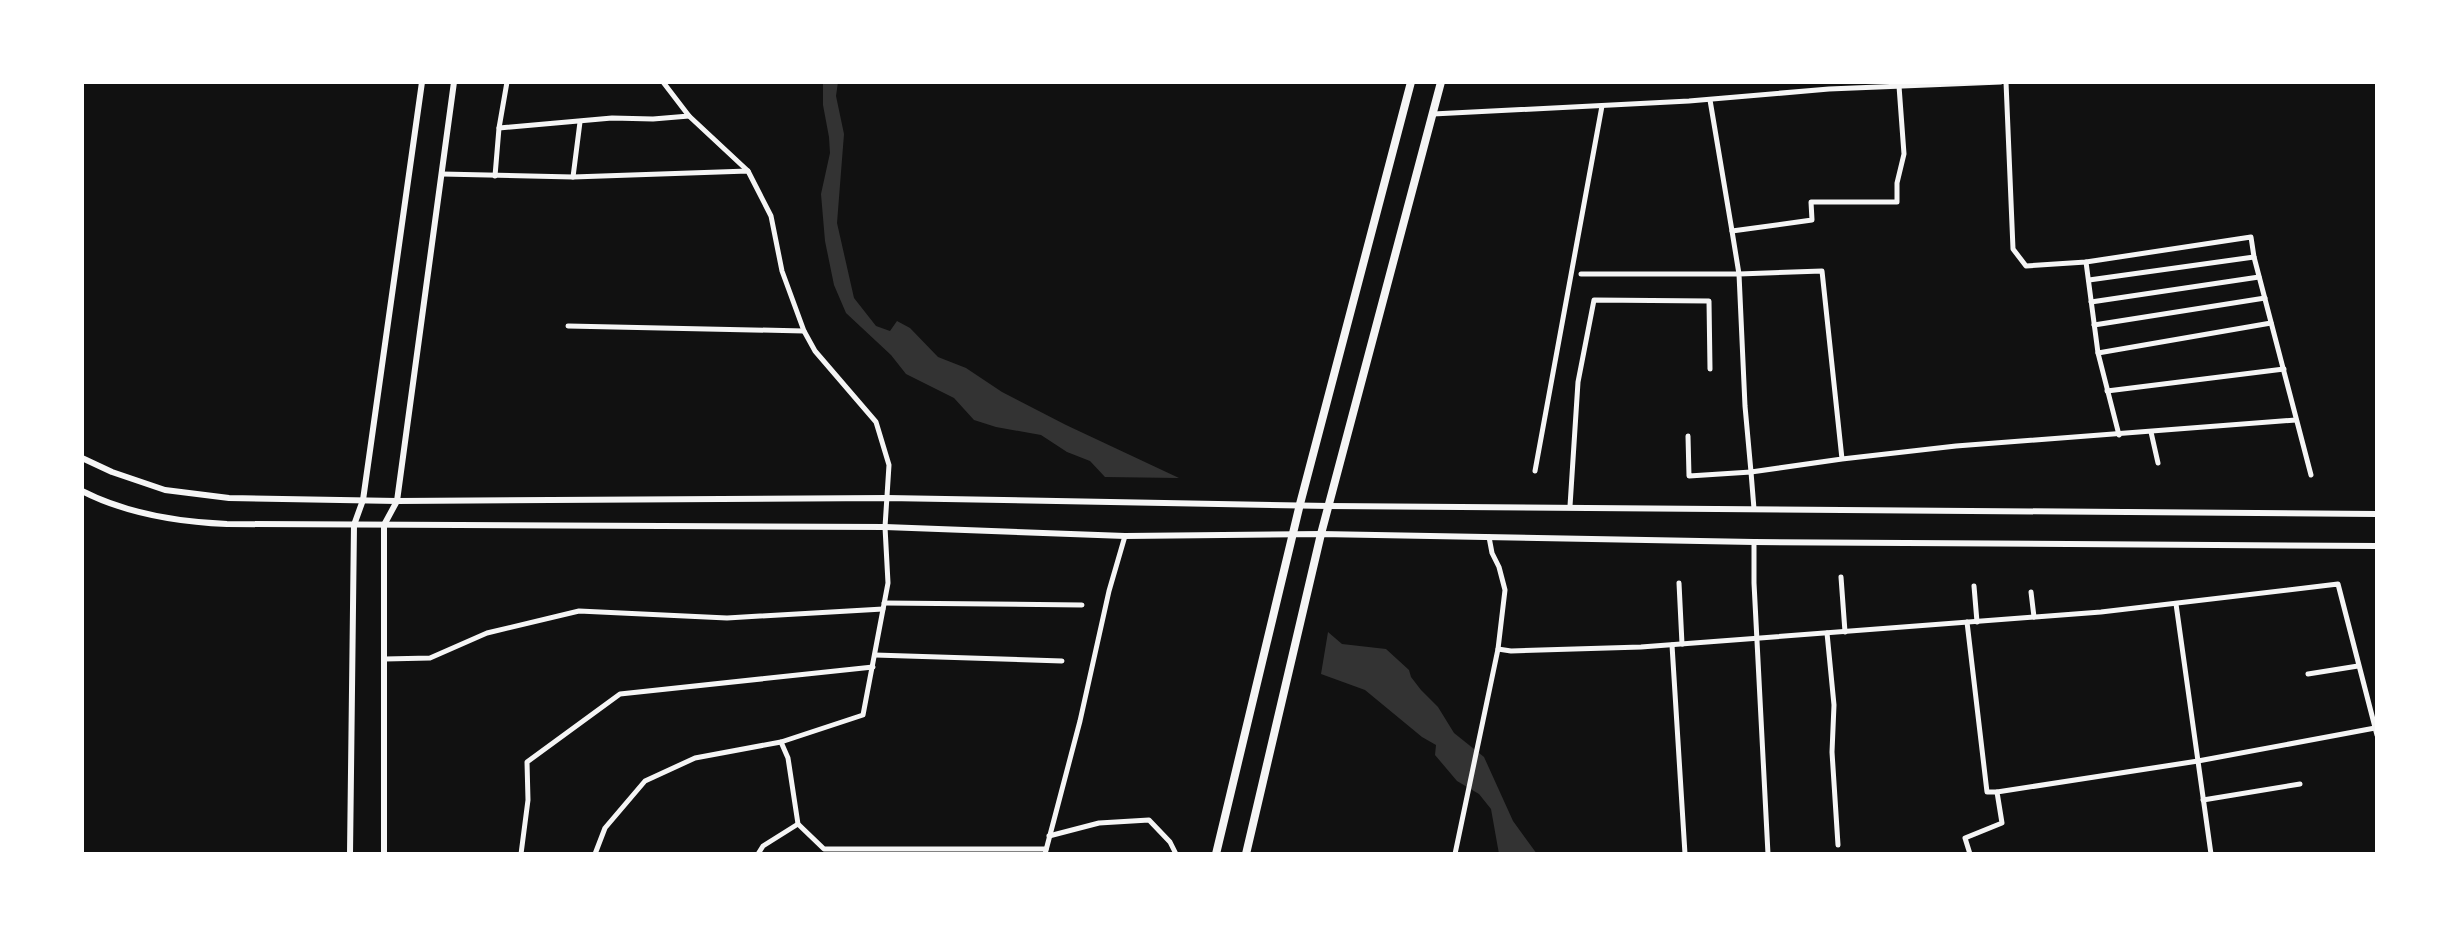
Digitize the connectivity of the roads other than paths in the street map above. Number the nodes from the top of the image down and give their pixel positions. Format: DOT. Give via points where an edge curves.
graph roads {
  1 [pos="422,82"];
  2 [pos="454,82"];
  3 [pos="507,82"];
  4 [pos="663,82"];
  5 [pos="1411,82"];
  6 [pos="1441,82"];
  7 [pos="2003,82"];
  8 [pos="1899,86"];
  9 [pos="1710,100"];
  10 [pos="1602,106"];
  11 [pos="1433,114"];
  12 [pos="689,116"];
  13 [pos="580,122"];
  14 [pos="499,128"];
  15 [pos="748,171"];
  16 [pos="442,174"];
  17 [pos="495,176"];
  18 [pos="573,177"];
  19 [pos="1732,231"];
  20 [pos="2254,257"];
  21 [pos="2086,262"];
  22 [pos="1581,274"];
  23 [pos="1739,274"];
  24 [pos="2259,277"];
  25 [pos="2089,280"];
  26 [pos="2265,298"];
  27 [pos="2091,302"];
  28 [pos="2271,323"];
  29 [pos="2094,325"];
  30 [pos="568,327"];
  31 [pos="804,331"];
  32 [pos="2098,353"];
  33 [pos="1710,369"];
  34 [pos="2284,369"];
  35 [pos="2106,391"];
  36 [pos="2296,420"];
  37 [pos="2151,432"];
  38 [pos="2119,435"];
  39 [pos="1688,436"];
  40 [pos="82,458"];
  41 [pos="1842,459"];
  42 [pos="2158,463"];
  43 [pos="1535,471"];
  44 [pos="1751,471"];
  45 [pos="2311,475"];
  46 [pos="82,491"];
  47 [pos="887,498"];
  48 [pos="363,500"];
  49 [pos="397,501"];
  50 [pos="1300,503"];
  51 [pos="1329,506"];
  52 [pos="1570,506"];
  53 [pos="1754,509"];
  54 [pos="2377,514"];
  55 [pos="354,525"];
  56 [pos="384,525"];
  57 [pos="886,527"];
  58 [pos="1321,534"];
  59 [pos="1125,536"];
  60 [pos="1293,536"];
  61 [pos="1489,537"];
  62 [pos="1754,542"];
  63 [pos="2377,546"];
  64 [pos="1841,578"];
  65 [pos="1679,583"];
  66 [pos="1974,586"];
  67 [pos="2031,592"];
  68 [pos="2176,604"];
  69 [pos="1082,605"];
  70 [pos="884,606"];
  71 [pos="2034,617"];
  72 [pos="1967,622"];
  73 [pos="1977,622"];
  74 [pos="1845,632"];
  75 [pos="1827,633"];
  76 [pos="1758,638"];
  77 [pos="1682,644"];
  78 [pos="1672,645"];
  79 [pos="1498,649"];
  80 [pos="875,655"];
  81 [pos="385,659"];
  82 [pos="1062,661"];
  83 [pos="2358,666"];
  84 [pos="873,667"];
  85 [pos="2308,674"];
  86 [pos="2376,732"];
  87 [pos="781,742"];
  88 [pos="2198,761"];
  89 [pos="2300,784"];
  90 [pos="1997,792"];
  91 [pos="2203,800"];
  92 [pos="798,824"];
  93 [pos="1049,835"];
  94 [pos="1838,845"];
  95 [pos="1046,852"];
  96 [pos="350,854"];
  97 [pos="384,854"];
  98 [pos="521,854"];
  99 [pos="595,854"];
  100 [pos="758,854"];
  101 [pos="1176,854"];
  102 [pos="1216,854"];
  103 [pos="1246,854"];
  104 [pos="1455,854"];
  105 [pos="1685,854"];
  106 [pos="1768,854"];
  107 [pos="1970,854"];
  108 [pos="2211,854"];
  1 -- 48 [label="street"];
  2 -- 16 [label="street"];
  3 -- 14 [label="street"];
  4 -- 12 [label="street"];
  5 -- 50 [label="main road"];
  6 -- 11 [label="main road"];
  7 -- 8 [label="street"];
  7 -- 21 [label="street" via="2013,249 2026,266"];
  8 -- 9 [label="street"];
  8 -- 19 [label="street" via="1904,154 1897,202 1811,202 1812,220"];
  9 -- 10 [label="street"];
  9 -- 19 [label="street"];
  10 -- 11 [label="street"];
  10 -- 43 [label="street"];
  11 -- 51 [label="main road"];
  12 -- 13 [label="street"];
  12 -- 15 [label="street"];
  13 -- 14 [label="street"];
  13 -- 18 [label="street"];
  14 -- 17 [label="street"];
  15 -- 18 [label="street"];
  15 -- 31 [label="street" via="771,216 782,271"];
  16 -- 17 [label="street"];
  16 -- 49 [label="street"];
  17 -- 18 [label="street"];
  19 -- 23 [label="street"];
  20 -- 21 [label="street" via="2251,237"];
  20 -- 24 [label="street"];
  20 -- 25 [label="street"];
  21 -- 25 [label="street"];
  22 -- 23 [label="street"];
  23 -- 41 [label="street" via="1822,271"];
  23 -- 44 [label="street"];
  24 -- 26 [label="street"];
  24 -- 27 [label="street"];
  25 -- 27 [label="street"];
  26 -- 28 [label="street"];
  26 -- 29 [label="street"];
  27 -- 29 [label="street"];
  28 -- 32 [label="street"];
  28 -- 34 [label="street"];
  29 -- 32 [label="street"];
  30 -- 31 [label="street"];
  31 -- 47 [label="street" via="825,364 876,422 889,465"];
  32 -- 35 [label="street"];
  33 -- 52 [label="street" via="1709,300 1594,300 1578,382"];
  34 -- 35 [label="street"];
  34 -- 36 [label="street"];
  35 -- 38 [label="street"];
  36 -- 37 [label="street"];
  36 -- 45 [label="street"];
  37 -- 38 [label="street"];
  37 -- 42 [label="street"];
  38 -- 41 [label="street"];
  39 -- 44 [label="street" via="1689,476"];
  40 -- 48 [label="street" via="165,490 229,498"];
  41 -- 44 [label="street"];
  44 -- 53 [label="street"];
  46 -- 55 [label="street" via="146,514 192,522"];
  47 -- 49 [label="street"];
  47 -- 50 [label="street"];
  47 -- 57 [label="street"];
  48 -- 49 [label="street"];
  48 -- 55 [label="street"];
  49 -- 56 [label="street"];
  50 -- 51 [label="street"];
  50 -- 60 [label="main road"];
  51 -- 52 [label="street"];
  51 -- 58 [label="main road"];
  52 -- 53 [label="street"];
  53 -- 54 [label="street"];
  55 -- 56 [label="street"];
  55 -- 96 [label="street"];
  56 -- 57 [label="street"];
  56 -- 81 [label="street"];
  57 -- 59 [label="street"];
  57 -- 70 [label="street"];
  58 -- 60 [label="street"];
  58 -- 61 [label="street"];
  58 -- 103 [label="main road"];
  59 -- 60 [label="street"];
  59 -- 93 [label="street"];
  60 -- 102 [label="main road"];
  61 -- 62 [label="street"];
  61 -- 79 [label="street" via="1505,590"];
  62 -- 63 [label="street"];
  62 -- 76 [label="street"];
  64 -- 74 [label="street"];
  65 -- 77 [label="street"];
  66 -- 73 [label="street"];
  67 -- 71 [label="street"];
  68 -- 71 [label="street"];
  68 -- 83 [label="street" via="2338,584"];
  68 -- 88 [label="street"];
  69 -- 70 [label="street"];
  70 -- 80 [label="street"];
  70 -- 81 [label="street" via="727,618 579,611 487,633 430,658"];
  71 -- 73 [label="street"];
  72 -- 73 [label="street"];
  72 -- 74 [label="street"];
  72 -- 90 [label="street" via="1987,792"];
  74 -- 75 [label="street"];
  75 -- 76 [label="street"];
  75 -- 94 [label="street"];
  76 -- 77 [label="street"];
  76 -- 106 [label="street"];
  77 -- 78 [label="street"];
  78 -- 79 [label="street"];
  78 -- 105 [label="street"];
  79 -- 104 [label="street"];
  80 -- 82 [label="street"];
  80 -- 84 [label="street"];
  81 -- 97 [label="street"];
  83 -- 85 [label="street"];
  83 -- 86 [label="street"];
  84 -- 87 [label="street" via="863,715"];
  84 -- 98 [label="street" via="620,694 527,762"];
  86 -- 88 [label="street"];
  87 -- 92 [label="street" via="788,758"];
  87 -- 99 [label="street" via="695,758 645,781 605,828"];
  88 -- 90 [label="street"];
  88 -- 91 [label="street"];
  89 -- 91 [label="street"];
  90 -- 107 [label="street" via="2002,823 1965,838"];
  91 -- 108 [label="street"];
  92 -- 95 [label="street" via="824,849"];
  92 -- 100 [label="street"];
  93 -- 95 [label="street"];
  93 -- 101 [label="street" via="1100,823 1149,820"];
}
